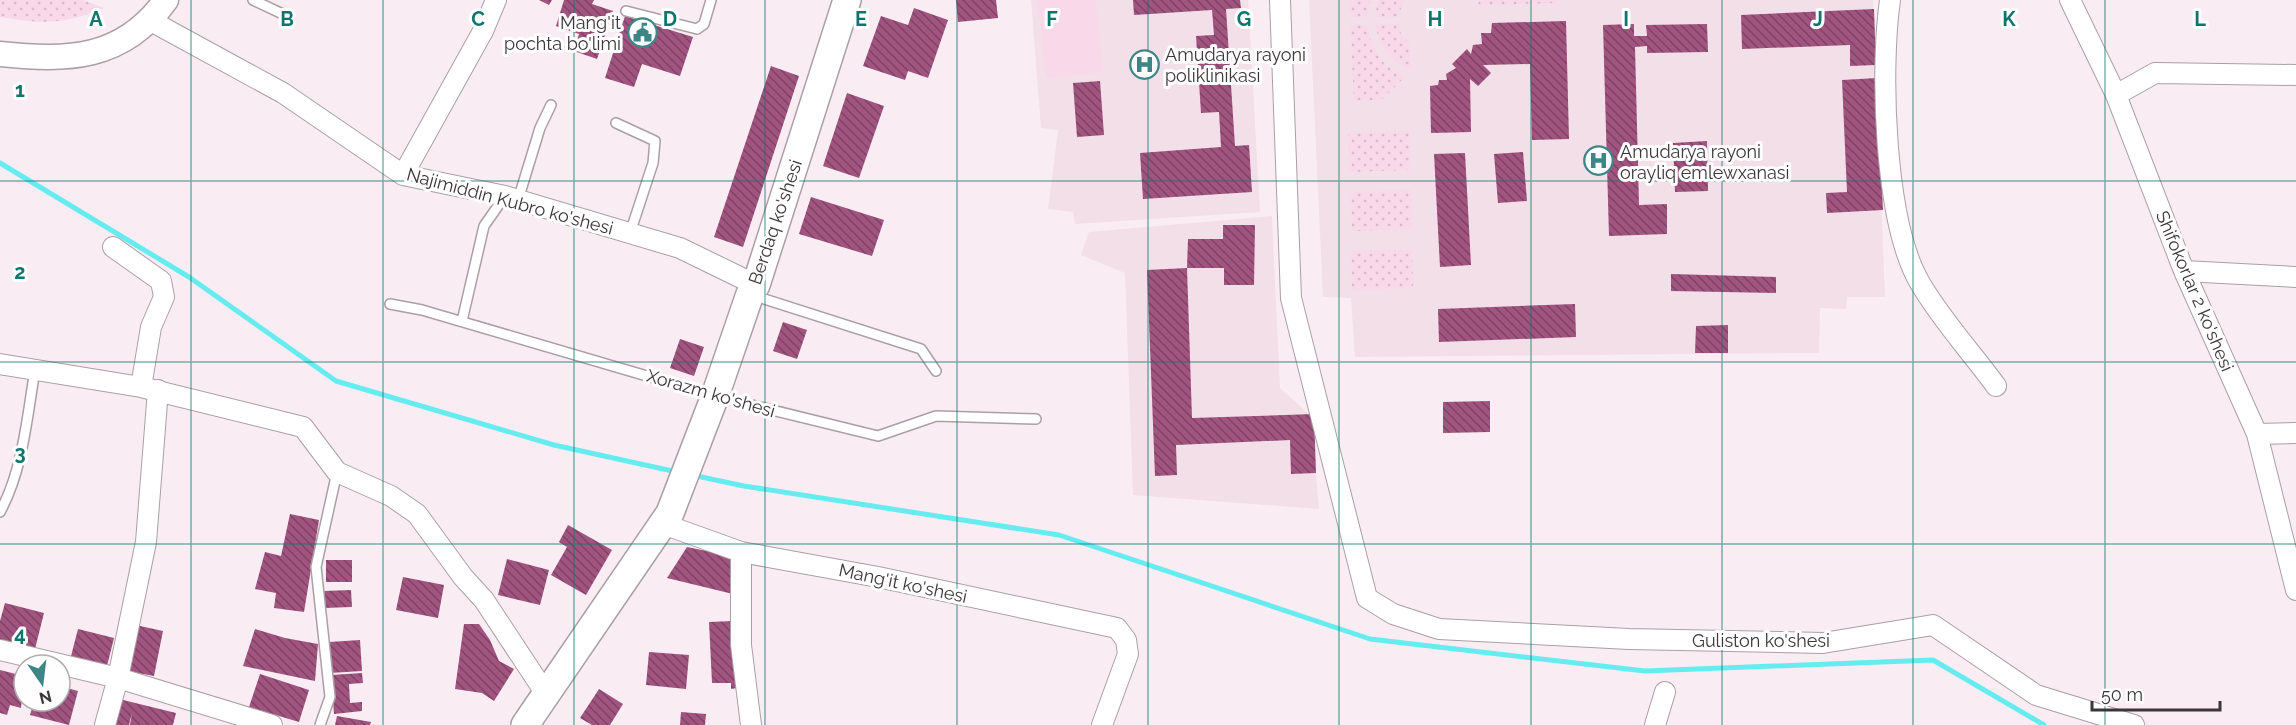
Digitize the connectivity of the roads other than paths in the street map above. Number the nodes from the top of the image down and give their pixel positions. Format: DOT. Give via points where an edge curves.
graph roads {
  1 [pos="166,0"];
  2 [pos="254,0"];
  3 [pos="496,0"];
  4 [pos="711,0"];
  5 [pos="847,0"];
  6 [pos="1280,0"];
  7 [pos="1890,0"];
  8 [pos="2070,0"];
  9 [pos="626,11"];
  10 [pos="290,17"];
  11 [pos="151,21"];
  12 [pos="0,54"];
  13 [pos="2296,75"];
  14 [pos="2116,95"];
  15 [pos="551,105"];
  16 [pos="616,123"];
  17 [pos="403,175"];
  18 [pos="512,198"];
  19 [pos="630,233"];
  20 [pos="113,248"];
  21 [pos="2184,271"];
  22 [pos="2296,277"];
  23 [pos="753,290"];
  24 [pos="390,304"];
  25 [pos="462,321"];
  26 [pos="0,364"];
  27 [pos="35,370"];
  28 [pos="936,371"];
  29 [pos="1996,386"];
  30 [pos="149,389"];
  31 [pos="715,396"];
  32 [pos="1036,419"];
  33 [pos="2296,433"];
  34 [pos="2257,434"];
  35 [pos="337,472"];
  36 [pos="4,495"];
  37 [pos="0,512"];
  38 [pos="667,519"];
  39 [pos="741,552"];
  40 [pos="2296,590"];
  41 [pos="0,651"];
  42 [pos="118,678"];
  43 [pos="1665,692"];
  44 [pos="546,694"];
  45 [pos="105,725"];
  46 [pos="272,725"];
  47 [pos="320,725"];
  48 [pos="525,725"];
  49 [pos="751,725"];
  50 [pos="1102,725"];
  51 [pos="1655,725"];
  52 [pos="2134,725"];
  1 -- 11 [label="street"];
  2 -- 10 [label="lane"];
  3 -- 17 [label="street" via="483,31"];
  4 -- 9 [label="lane" via="704,24 697,29"];
  5 -- 23 [label="main road, Berdaq ko'shesi"];
  6 -- 52 [label="street, Guliston ko'shesi" via="1291,298 1368,598 1393,614 1439,629 1594,637 1823,644 1933,625 2036,696"];
  7 -- 29 [label="street" via="1886,28 1889,158 1903,249 1920,284"];
  8 -- 14 [label="street, Shifokorlar 2 ko'shesi"];
  11 -- 12 [label="street" via="121,41 86,56 39,58"];
  11 -- 17 [label="street, Najimiddin Kubro ko'shesi" via="283,93"];
  13 -- 14 [label="street" via="2155,73"];
  14 -- 21 [label="street, Shifokorlar 2 ko'shesi"];
  15 -- 18 [label="lane"];
  16 -- 19 [label="lane" via="655,141 653,164"];
  17 -- 18 [label="street, Najimiddin Kubro ko'shesi"];
  18 -- 19 [label="street, Najimiddin Kubro ko'shesi"];
  18 -- 25 [label="lane" via="484,226"];
  19 -- 23 [label="street, Najimiddin Kubro ko'shesi" via="680,248"];
  20 -- 30 [label="street" via="161,281 164,289 151,327"];
  21 -- 22 [label="street"];
  21 -- 34 [label="street, Shifokorlar 2 ko'shesi"];
  23 -- 28 [label="lane, Najimiddin Kubro ko'shesi" via="921,349"];
  23 -- 31 [label="main road, Berdaq ko'shesi"];
  24 -- 25 [label="lane, Xorazm ko'shesi"];
  25 -- 31 [label="lane, Xorazm ko'shesi"];
  26 -- 27 [label="street"];
  27 -- 30 [label="street"];
  27 -- 36 [label="lane"];
  30 -- 35 [label="street" via="303,427"];
  30 -- 42 [label="street" via="146,542"];
  31 -- 32 [label="lane, Xorazm ko'shesi" via="878,436 936,416"];
  31 -- 38 [label="main road, Berdaq ko'shesi"];
  33 -- 34 [label="street"];
  34 -- 40 [label="street, Shifokorlar 2 ko'shesi"];
  35 -- 44 [label="street" via="391,496 417,514 484,600"];
  35 -- 47 [label="lane" via="316,567 330,697"];
  36 -- 37 [label="lane"];
  38 -- 39 [label="street, Mang'it ko'shesi"];
  38 -- 44 [label="main road"];
  39 -- 49 [label="street" via="741,645"];
  39 -- 50 [label="street, Mang'it ko'shesi" via="1117,628 1126,640 1128,654"];
  41 -- 42 [label="street"];
  42 -- 45 [label="street"];
  42 -- 46 [label="street"];
  43 -- 51 [label="street"];
  44 -- 48 [label="main road"];
}
